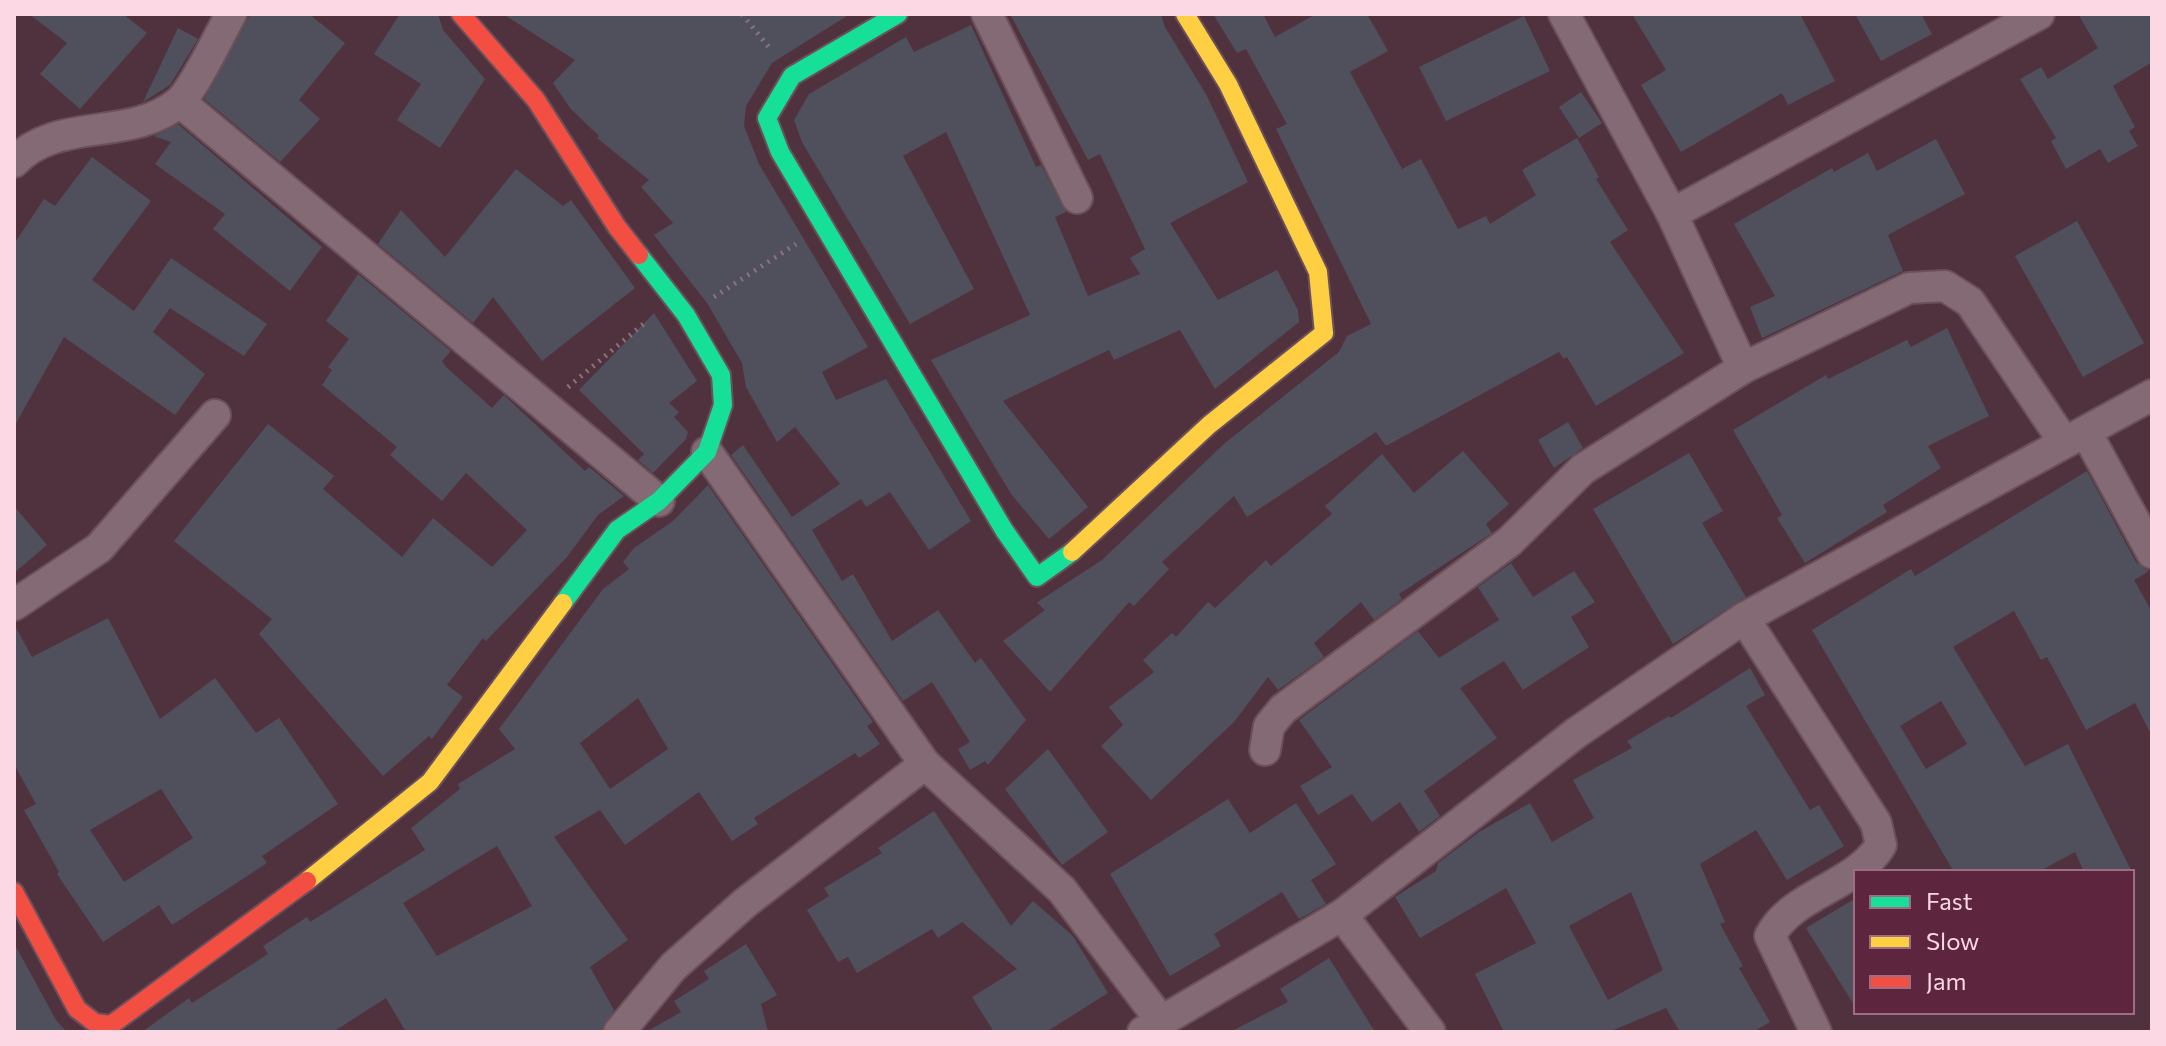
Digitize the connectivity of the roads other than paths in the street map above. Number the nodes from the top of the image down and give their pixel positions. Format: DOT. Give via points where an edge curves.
graph roads {
  1 [pos="231,14"];
  2 [pos="461,14"];
  3 [pos="898,14"];
  4 [pos="987,14"];
  5 [pos="1185,14"];
  6 [pos="1564,14"];
  7 [pos="2039,14"];
  8 [pos="180,102"];
  9 [pos="14,162"];
  10 [pos="1077,198"];
  11 [pos="1672,214"];
  12 [pos="1743,368"];
  13 [pos="2152,395"];
  14 [pos="215,415"];
  15 [pos="2075,437"];
  16 [pos="707,452"];
  17 [pos="659,501"];
  18 [pos="2152,553"];
  19 [pos="14,605"];
  20 [pos="1744,618"];
  21 [pos="1265,750"];
  22 [pos="925,764"];
  23 [pos="1856,870"];
  24 [pos="1854,871"];
  25 [pos="18,912"];
  26 [pos="1342,915"];
  27 [pos="1152,1027"];
  28 [pos="619,1032"];
  29 [pos="1430,1032"];
  30 [pos="1816,1032"];
  1 -- 8 [label="street"];
  2 -- 16 [label="street" via="536,100 617,227 686,315 721,375 723,405"];
  3 -- 5 [label="street" via="792,76 767,118 780,152 1037,577 1086,542 1209,425 1324,333 1318,272 1228,84"];
  4 -- 10 [label="street"];
  6 -- 11 [label="street"];
  7 -- 11 [label="street"];
  8 -- 9 [label="street" via="149,122 45,139"];
  8 -- 17 [label="street"];
  11 -- 12 [label="street"];
  12 -- 15 [label="street" via="1909,288 1945,286 1970,302"];
  12 -- 21 [label="street" via="1583,469 1509,542 1283,709 1269,726"];
  13 -- 15 [label="street"];
  14 -- 19 [label="street" via="99,548"];
  15 -- 18 [label="street"];
  15 -- 20 [label="street"];
  16 -- 17 [label="street"];
  16 -- 22 [label="street"];
  17 -- 25 [label="street" via="617,530 430,782 282,901 111,1025 95,1023 77,1009"];
  20 -- 23 [label="street" via="1876,823 1881,845"];
  20 -- 26 [label="street" via="1576,733"];
  22 -- 27 [label="street" via="1062,890"];
  22 -- 28 [label="street" via="745,903 673,967"];
  24 -- 30 [label="street" via="1779,920 1770,936"];
  26 -- 27 [label="street"];
  26 -- 29 [label="street"];
}
